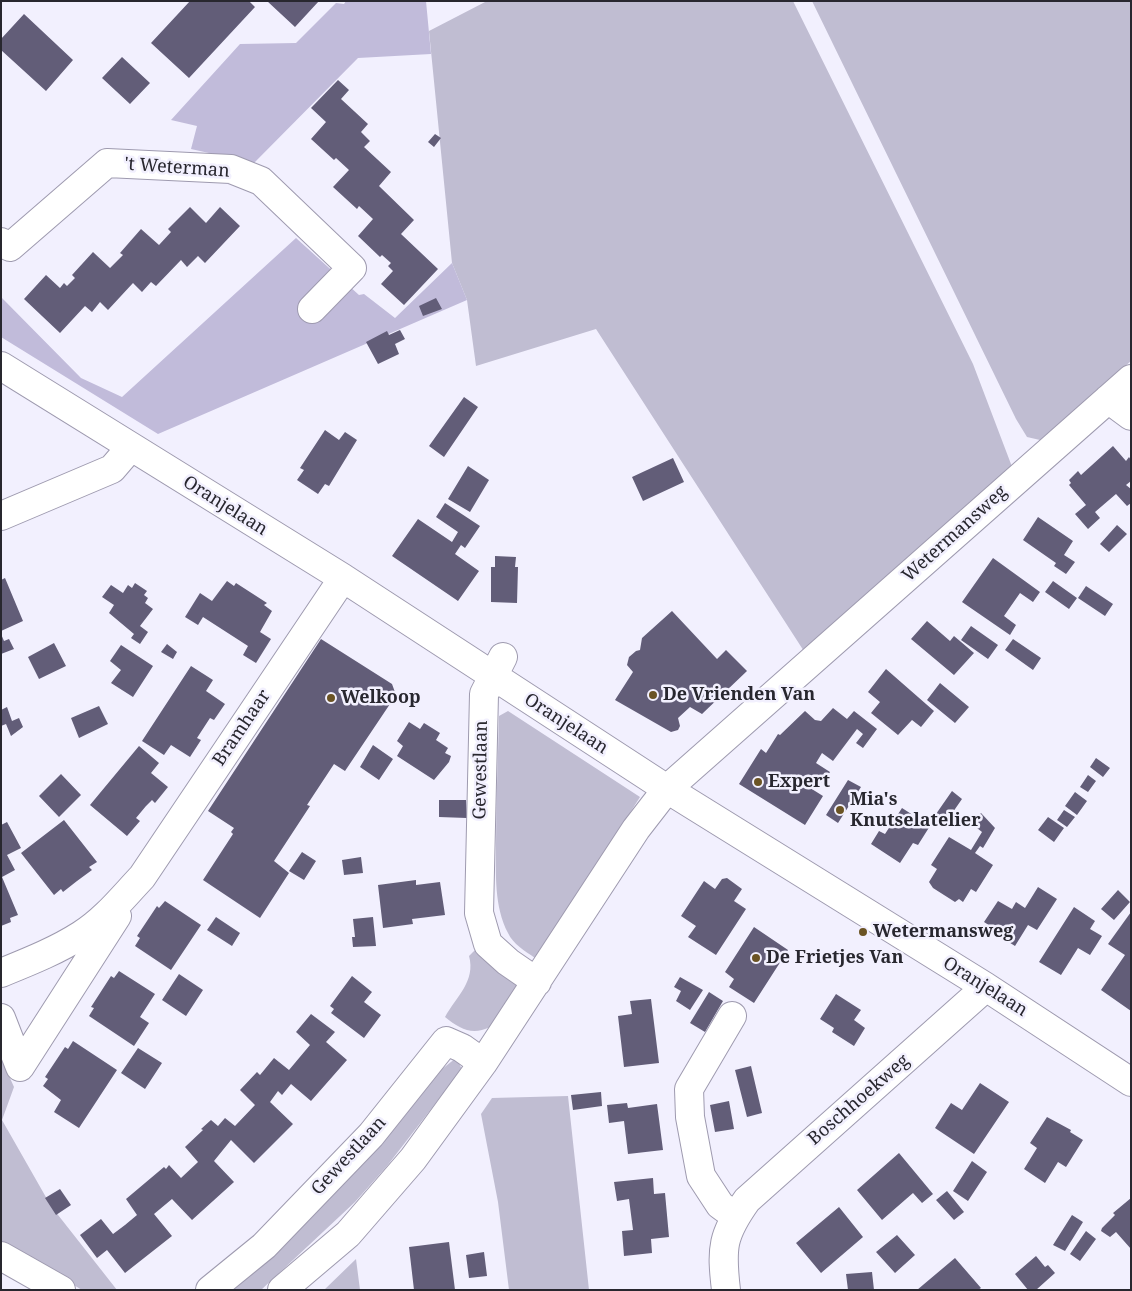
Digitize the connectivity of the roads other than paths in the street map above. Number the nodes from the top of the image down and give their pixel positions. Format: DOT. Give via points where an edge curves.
graph roads {
  1 [pos="1,242"];
  2 [pos="312,309"];
  3 [pos="1,366"];
  4 [pos="1131,379"];
  5 [pos="1108,399"];
  6 [pos="1131,416"];
  7 [pos="130,448"];
  8 [pos="1,516"];
  9 [pos="343,578"];
  10 [pos="498,666"];
  11 [pos="667,789"];
  12 [pos="142,877"];
  13 [pos="1,973"];
  14 [pos="537,982"];
  15 [pos="986,988"];
  16 [pos="732,1016"];
  17 [pos="1,1018"];
  18 [pos="483,1063"];
  19 [pos="1131,1082"];
  20 [pos="735,1216"];
  21 [pos="1,1256"];
  22 [pos="62,1290"];
  23 [pos="210,1290"];
  24 [pos="282,1290"];
  25 [pos="726,1290"];
  1 -- 2 [label="street, 't Weterman" via="10,247 107,163 232,169 261,181 352,268"];
  3 -- 7 [label="street, Oranjelaan"];
  4 -- 5 [label="street, Wetermansweg"];
  5 -- 6 [label="street"];
  5 -- 11 [label="street, Wetermansweg"];
  7 -- 8 [label="street" via="112,469"];
  7 -- 9 [label="street, Oranjelaan"];
  9 -- 10 [label="street, Oranjelaan"];
  9 -- 12 [label="street, Bramhaar"];
  10 -- 11 [label="street, Oranjelaan"];
  10 -- 14 [label="street, Gewestlaan" via="484,694 482,717 479,913 488,944"];
  11 -- 14 [label="street" via="636,829"];
  11 -- 15 [label="street, Oranjelaan"];
  12 -- 13 [label="street, Bramhaar" via="82,934"];
  12 -- 17 [label="street, Bramhaar" via="20,1067"];
  14 -- 18 [label="street"];
  15 -- 19 [label="street, Oranjelaan"];
  15 -- 20 [label="street, Boschhoekweg" via="761,1187"];
  16 -- 20 [label="street" via="689,1089 690,1117 701,1176 720,1205"];
  18 -- 23 [label="street, Gewestlaan" via="446,1041 371,1136 264,1246"];
  18 -- 24 [label="street" via="413,1159 348,1234"];
  20 -- 25 [label="street, Boschhoekweg" via="725,1238 722,1258"];
  21 -- 22 [label="street"];
}
